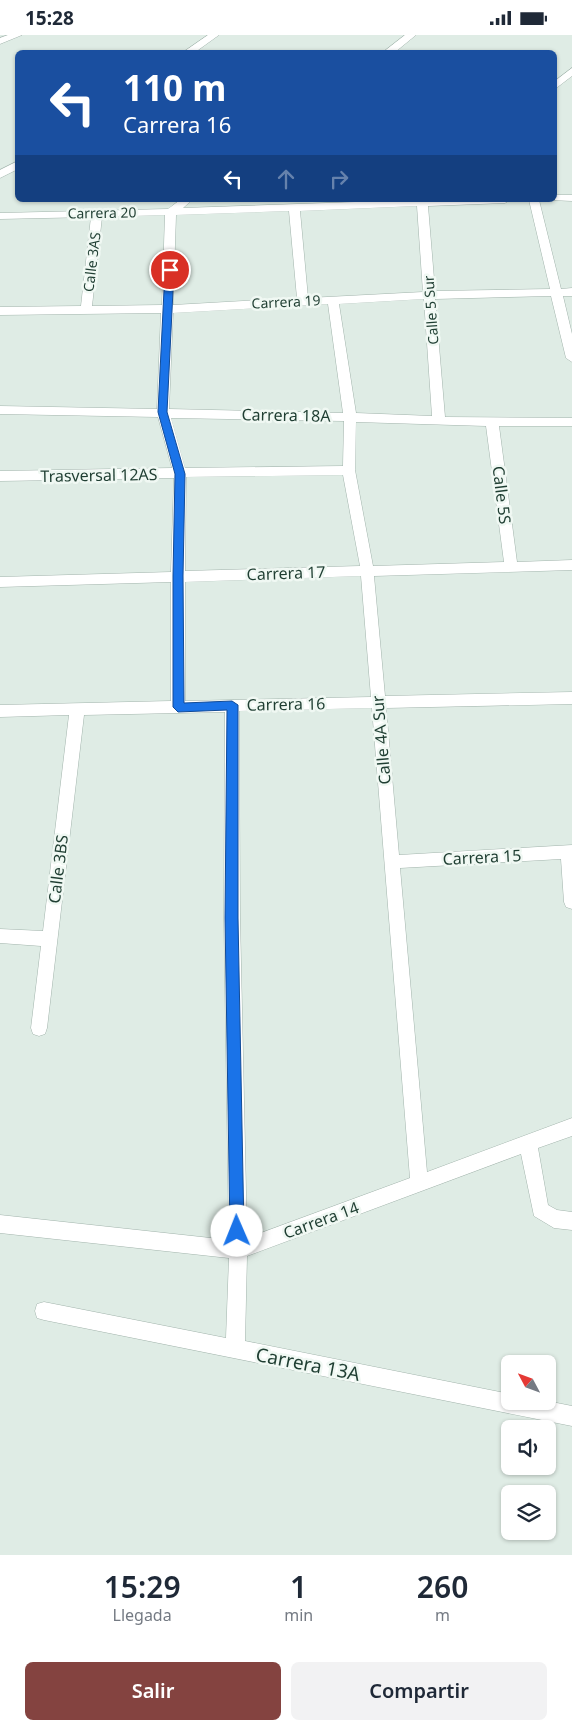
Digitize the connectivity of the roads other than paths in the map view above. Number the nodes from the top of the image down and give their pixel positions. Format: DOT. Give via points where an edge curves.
graph roads {
  1 [pos="17,35"];
  2 [pos="214,35"];
  3 [pos="411,35"];
  4 [pos="0,41"];
  5 [pos="192,50"];
  6 [pos="391,50"];
  7 [pos="572,71"];
  8 [pos="557,84"];
  9 [pos="15,166"];
  10 [pos="0,175"];
  11 [pos="557,198"];
  12 [pos="572,198"];
  13 [pos="184,202"];
  14 [pos="402,202"];
  15 [pos="423,202"];
  16 [pos="534,202"];
  17 [pos="294,207"];
  18 [pos="171,212"];
  19 [pos="98,214"];
  20 [pos="0,216"];
  21 [pos="572,292"];
  22 [pos="556,293"];
  23 [pos="430,295"];
  24 [pos="333,299"];
  25 [pos="303,301"];
  26 [pos="168,309"];
  27 [pos="86,310"];
  28 [pos="0,311"];
  29 [pos="572,359"];
  30 [pos="0,409"];
  31 [pos="163,412"];
  32 [pos="350,417"];
  33 [pos="439,421"];
  34 [pos="492,422"];
  35 [pos="572,423"];
  36 [pos="349,470"];
  37 [pos="180,474"];
  38 [pos="0,476"];
  39 [pos="572,565"];
  40 [pos="511,567"];
  41 [pos="366,570"];
  42 [pos="178,576"];
  43 [pos="0,582"];
  44 [pos="572,698"];
  45 [pos="378,703"];
  46 [pos="232,705"];
  47 [pos="178,707"];
  48 [pos="77,710"];
  49 [pos="0,711"];
  50 [pos="570,852"];
  51 [pos="391,862"];
  52 [pos="572,903"];
  53 [pos="0,936"];
  54 [pos="49,939"];
  55 [pos="39,1028"];
  56 [pos="572,1127"];
  57 [pos="528,1143"];
  58 [pos="419,1183"];
  59 [pos="572,1221"];
  60 [pos="0,1224"];
  61 [pos="238,1250"];
  62 [pos="44,1311"];
  63 [pos="235,1350"];
  64 [pos="572,1417"];
  1 -- 4 [label="street"];
  2 -- 5 [label="street"];
  3 -- 6 [label="street"];
  7 -- 8 [label="street"];
  9 -- 10 [label="street"];
  11 -- 12 [label="street"];
  13 -- 18 [label="street"];
  14 -- 17 [label="street, Carrera 20"];
  15 -- 23 [label="street, Calle 5 Sur"];
  16 -- 22 [label="street"];
  17 -- 18 [label="street, Carrera 20"];
  17 -- 25 [label="street"];
  18 -- 19 [label="street, Carrera 20"];
  18 -- 26 [label="street"];
  19 -- 20 [label="street, Carrera 20"];
  19 -- 27 [label="street, Calle 3AS"];
  21 -- 22 [label="street, Carrera 19"];
  22 -- 23 [label="street, Carrera 19"];
  22 -- 29 [label="street"];
  23 -- 24 [label="street, Carrera 19"];
  23 -- 33 [label="street, Calle 5 Sur"];
  24 -- 25 [label="street, Carrera 19"];
  24 -- 32 [label="street, Calle 4A Sur"];
  25 -- 26 [label="street, Carrera 19"];
  26 -- 27 [label="street, Carrera 19"];
  26 -- 31 [label="street"];
  27 -- 28 [label="street, Carrera 19"];
  30 -- 31 [label="street, Carrera 18A"];
  31 -- 32 [label="street, Carrera 18A"];
  31 -- 37 [label="street"];
  32 -- 33 [label="street, Carrera 18A"];
  32 -- 36 [label="street, Calle 4A Sur"];
  33 -- 34 [label="street, Carrera 18A"];
  34 -- 35 [label="street, Carrera 18A"];
  34 -- 40 [label="street, Calle 5S"];
  36 -- 37 [label="street, Trasversal 12AS"];
  36 -- 41 [label="street, Calle 4A Sur"];
  37 -- 38 [label="street, Trasversal 12AS"];
  37 -- 42 [label="street"];
  39 -- 40 [label="street, Carrera 17"];
  40 -- 41 [label="street, Carrera 17"];
  41 -- 42 [label="street, Carrera 17"];
  41 -- 45 [label="street, Calle 4A Sur"];
  42 -- 43 [label="street, Carrera 17"];
  42 -- 47 [label="street"];
  44 -- 45 [label="street, Carrera 16"];
  45 -- 46 [label="street, Carrera 16"];
  45 -- 51 [label="street, Calle 4A Sur"];
  46 -- 47 [label="street, Carrera 16"];
  46 -- 61 [label="street"];
  47 -- 48 [label="street, Carrera 16"];
  48 -- 49 [label="street, Carrera 16"];
  48 -- 54 [label="street, Calle 3BS"];
  50 -- 51 [label="street, Carrera 15"];
  50 -- 52 [label="street"];
  51 -- 58 [label="street, Calle 4A Sur"];
  53 -- 54 [label="street"];
  54 -- 55 [label="street, Calle 3BS"];
  56 -- 57 [label="street, Carrera 14"];
  57 -- 58 [label="street, Carrera 14"];
  57 -- 59 [label="street" via="540,1210 554,1219"];
  58 -- 61 [label="street, Carrera 14"];
  60 -- 61 [label="street, Carrera 14"];
  61 -- 63 [label="street"];
  62 -- 63 [label="street, Carrera 13A"];
  63 -- 64 [label="street, Carrera 13A"];
}
